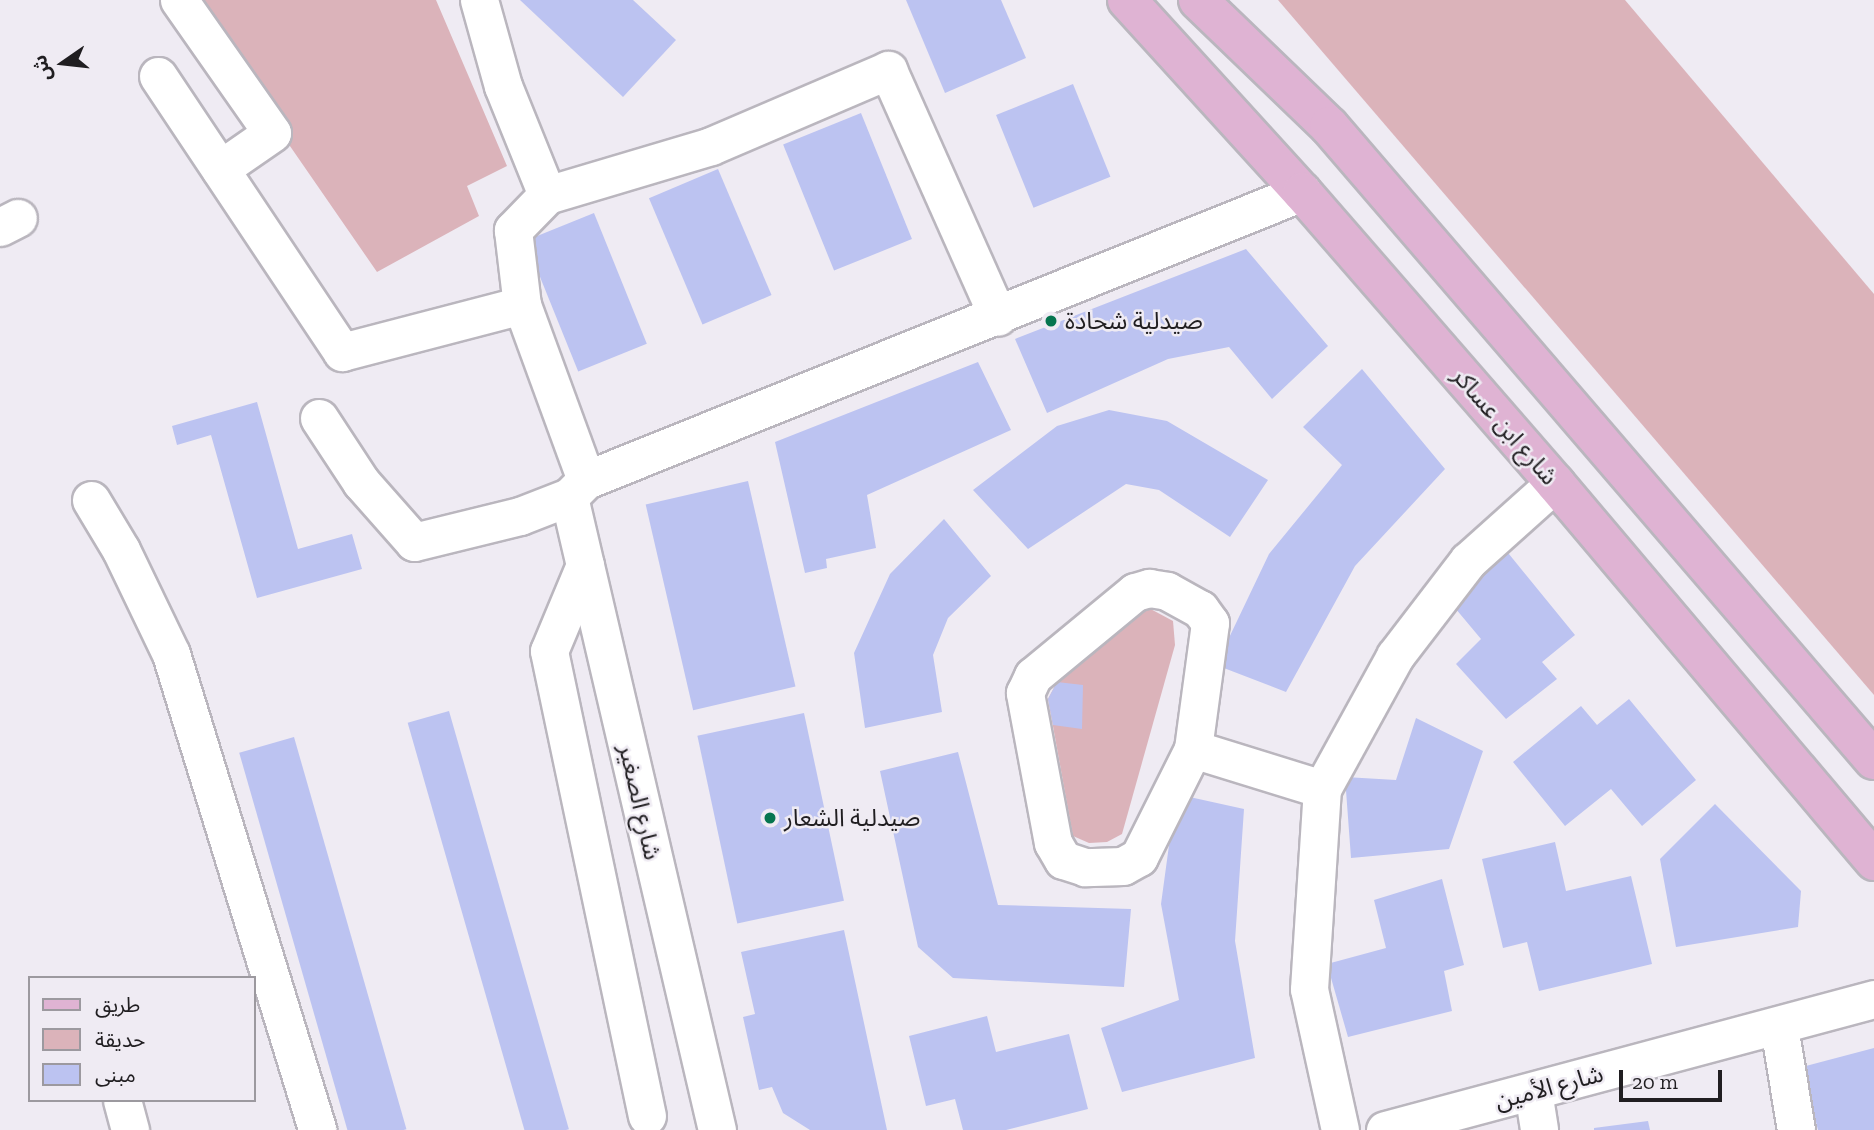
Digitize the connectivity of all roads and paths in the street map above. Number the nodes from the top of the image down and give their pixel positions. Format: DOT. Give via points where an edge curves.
graph roads {
  1 [pos="179,0"];
  2 [pos="479,0"];
  3 [pos="1126,0"];
  4 [pos="1198,0"];
  5 [pos="158,76"];
  6 [pos="220,169"];
  7 [pos="1302,192"];
  8 [pos="547,195"];
  9 [pos="522,304"];
  10 [pos="999,317"];
  11 [pos="319,418"];
  12 [pos="1555,483"];
  13 [pos="577,489"];
  14 [pos="91,500"];
  15 [pos="585,565"];
  16 [pos="1193,749"];
  17 [pos="1874,760"];
  18 [pos="1322,789"];
  19 [pos="1874,861"];
  20 [pos="265,989"];
  21 [pos="1874,999"];
  22 [pos="1779,1027"];
  23 [pos="1533,1091"];
  24 [pos="123,1102"];
  25 [pos="647,1116"];
  26 [pos="130,1130"];
  27 [pos="317,1130"];
  28 [pos="717,1130"];
  29 [pos="1340,1130"];
  30 [pos="1385,1130"];
  31 [pos="1539,1130"];
  32 [pos="1796,1130"];
  1 -- 6 [label="street" via="272,133"];
  2 -- 8 [label="street" via="503,86"];
  3 -- 7 [label="main road, شارع ابن عساكر"];
  4 -- 17 [label="main road" via="1329,127"];
  5 -- 6 [label="street"];
  6 -- 9 [label="street" via="342,352"];
  7 -- 10 [label="street"];
  7 -- 12 [label="main road, شارع ابن عساكر"];
  8 -- 9 [label="street, شارع الصغير" via="513,230"];
  8 -- 10 [label="street" via="711,146 888,70"];
  9 -- 13 [label="street, شارع الصغير"];
  10 -- 13 [label="street"];
  11 -- 13 [label="street" via="361,482 414,542 520,516"];
  12 -- 18 [label="street" via="1468,561 1395,656"];
  12 -- 19 [label="main road, شارع ابن عساكر"];
  13 -- 15 [label="street, شارع الصغير"];
  14 -- 20 [label="street" via="132,571 171,654"];
  15 -- 25 [label="street" via="549,650"];
  15 -- 28 [label="street, شارع الصغير"];
  16 -- 16 [label="street" via="1139,857 1124,866 1085,867 1063,860 1053,843 1025,693 1033,676 1135,592 1149,587 1167,591 1200,609 1210,623"];
  16 -- 18 [label="street"];
  18 -- 29 [label="street" via="1309,989"];
  20 -- 27 [label="street"];
  21 -- 22 [label="street, شارع الأمين"];
  22 -- 23 [label="street, شارع الأمين"];
  22 -- 32 [label="street"];
  23 -- 30 [label="street, شارع الأمين"];
  23 -- 31 [label="street"];
  24 -- 26 [label="street"];
}
